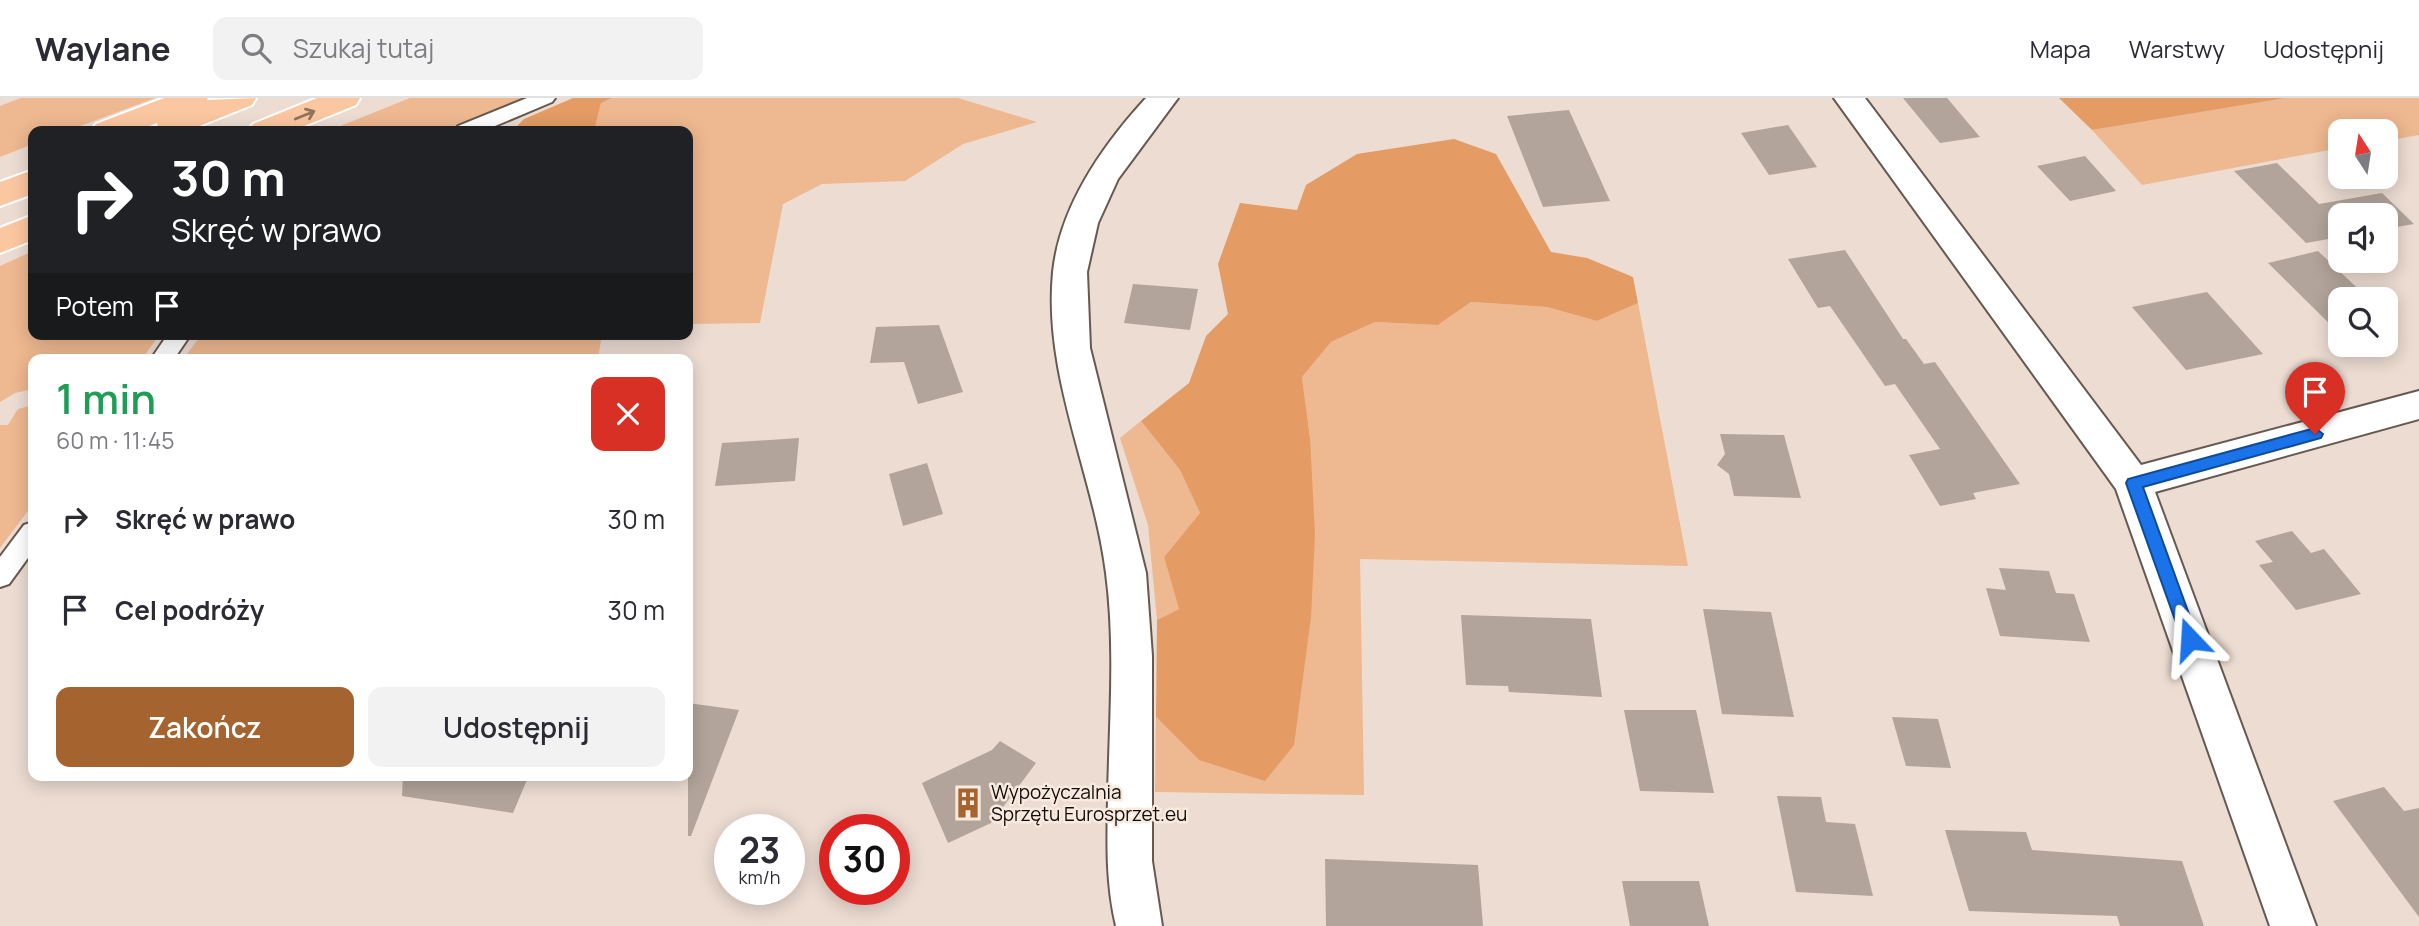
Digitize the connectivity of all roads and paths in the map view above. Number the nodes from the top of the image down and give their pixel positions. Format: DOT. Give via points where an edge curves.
graph roads {
  1 [pos="193,98"];
  2 [pos="241,98"];
  3 [pos="345,98"];
  4 [pos="545,98"];
  5 [pos="1163,98"];
  6 [pos="1849,98"];
  7 [pos="120,126"];
  8 [pos="170,126"];
  9 [pos="276,126"];
  10 [pos="477,126"];
  11 [pos="28,162"];
  12 [pos="0,173"];
  13 [pos="28,183"];
  14 [pos="0,195"];
  15 [pos="28,229"];
  16 [pos="0,241"];
  17 [pos="2419,405"];
  18 [pos="2133,483"];
  19 [pos="28,539"];
  20 [pos="0,576"];
  21 [pos="1139,926"];
  22 [pos="2293,926"];
  1 -- 7 [label="highway"];
  2 -- 8 [label="highway"];
  9 -- 3 [label="highway, one-way"];
  4 -- 10 [label="lane"];
  5 -- 21 [label="street" via="1112,159 1085,211 1070,271 1068,317 1125,572 1131,724 1128,871"];
  6 -- 18 [label="street"];
  11 -- 12 [label="highway"];
  13 -- 14 [label="highway"];
  15 -- 16 [label="highway"];
  17 -- 18 [label="street"];
  18 -- 22 [label="street"];
  19 -- 20 [label="lane"];
}
